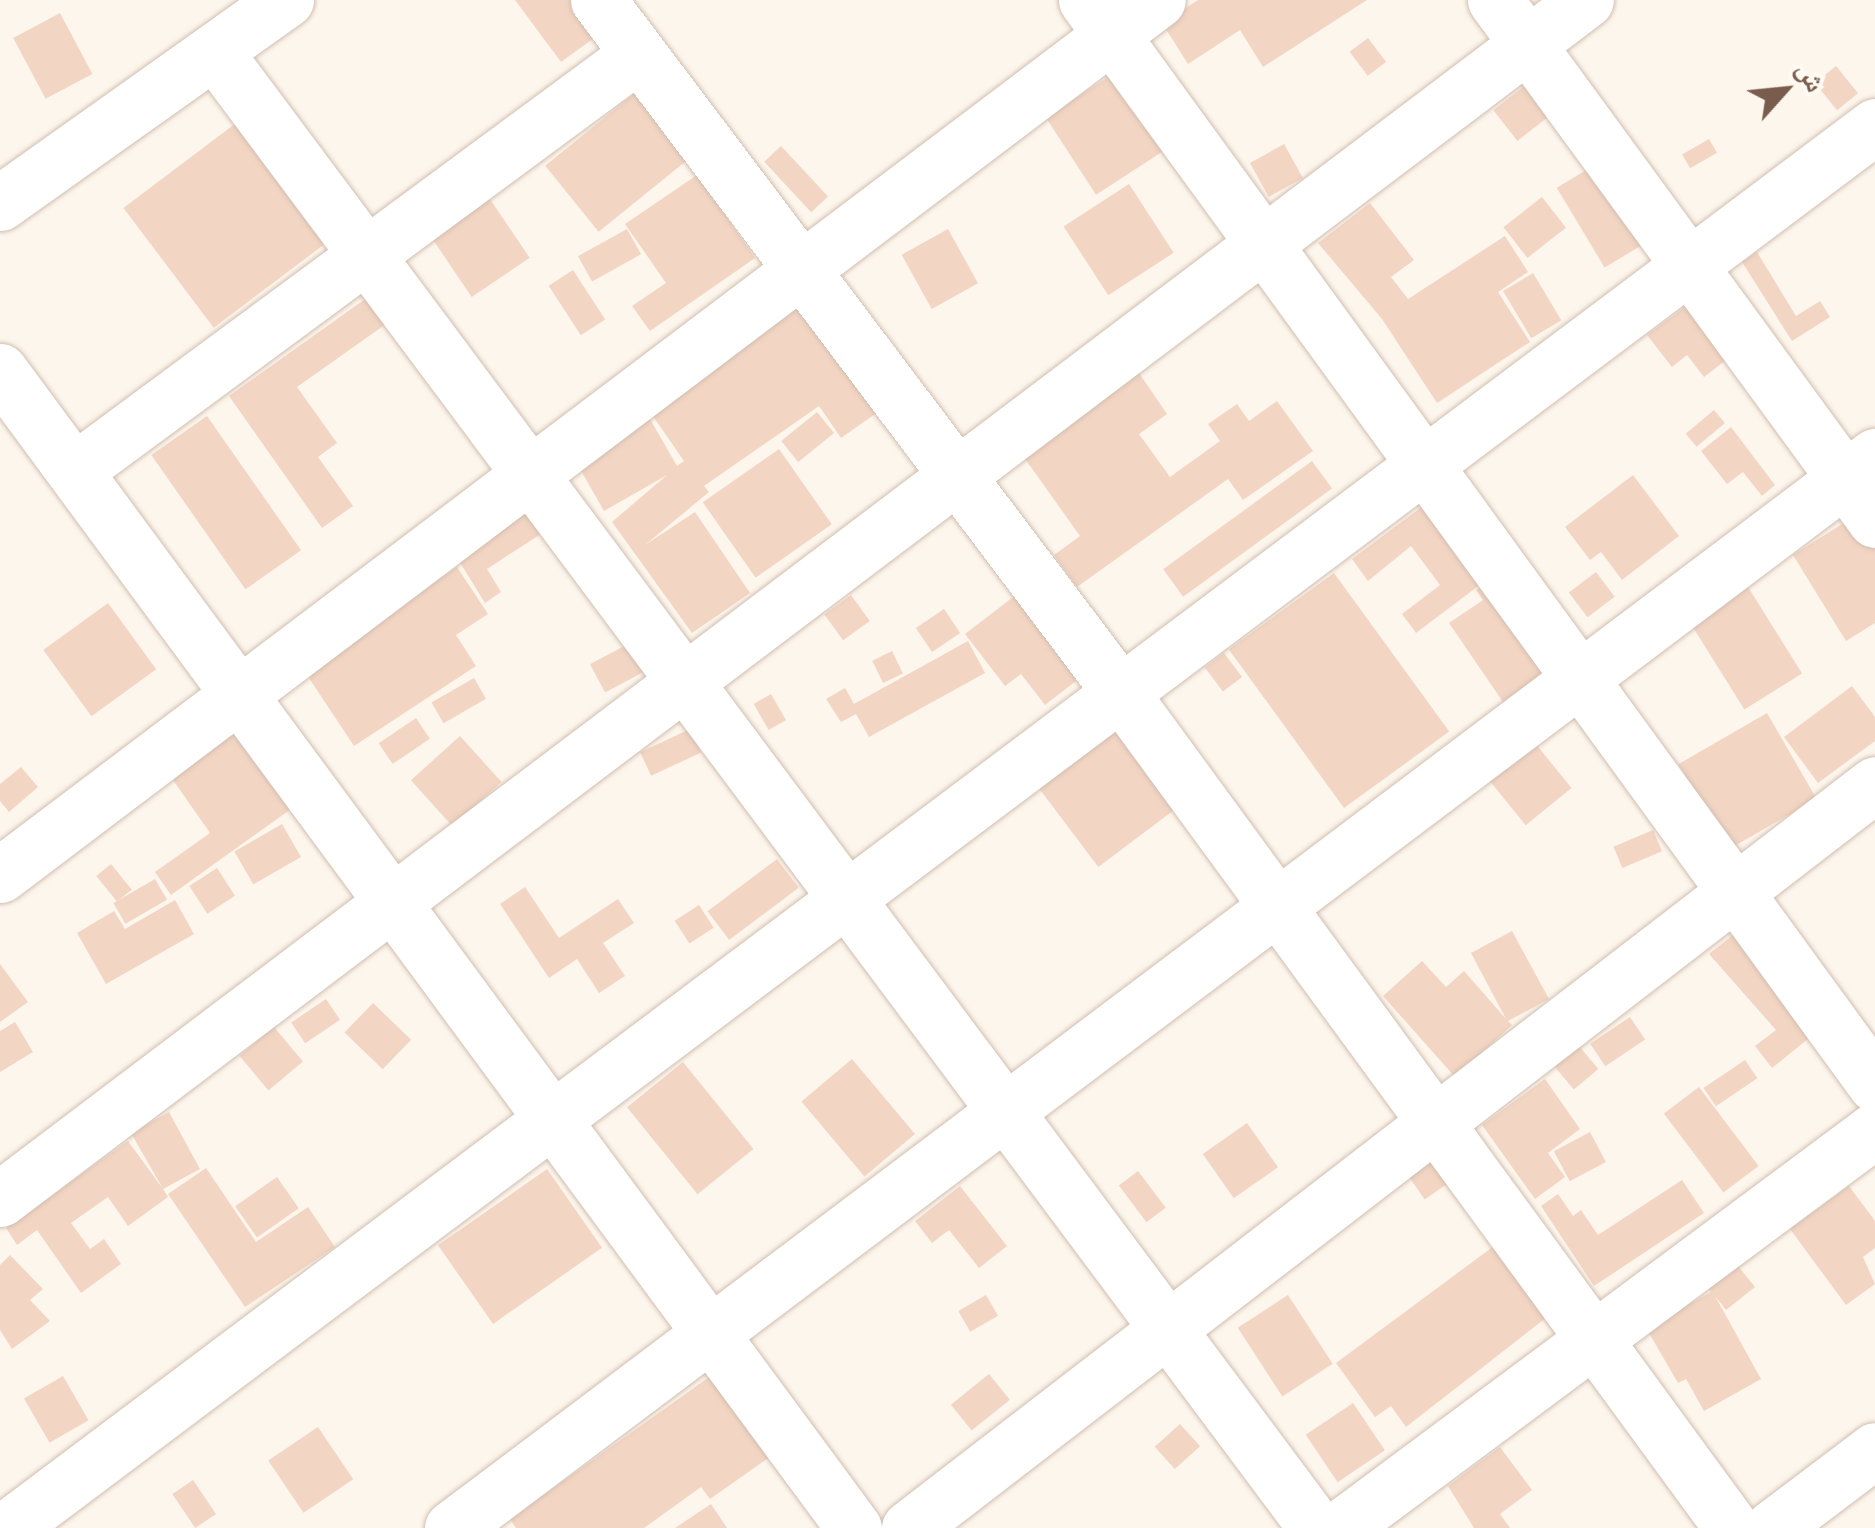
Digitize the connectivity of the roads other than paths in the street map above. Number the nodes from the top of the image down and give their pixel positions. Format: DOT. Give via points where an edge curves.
graph roads {
  1 [pos="286,0"];
  2 [pos="598,0"];
  3 [pos="1158,0"];
  4 [pos="1495,0"];
  5 [pos="1586,0"];
  6 [pos="1098,17"];
  7 [pos="1527,44"];
  8 [pos="214,51"];
  9 [pos="636,55"];
  10 [pos="1875,126"];
  11 [pos="0,204"];
  12 [pos="1265,246"];
  13 [pos="366,258"];
  14 [pos="803,268"];
  15 [pos="1692,268"];
  16 [pos="0,371"];
  17 [pos="1425,466"];
  18 [pos="74,470"];
  19 [pos="960,478"];
  20 [pos="528,479"];
  21 [pos="1865,485"];
  22 [pos="1580,678"];
  23 [pos="684,686"];
  24 [pos="1120,692"];
  25 [pos="244,696"];
  26 [pos="1875,784"];
  27 [pos="0,875"];
  28 [pos="1734,890"];
  29 [pos="846,898"];
  30 [pos="394,904"];
  31 [pos="1276,907"];
  32 [pos="1875,1084"];
  33 [pos="1003,1112"];
  34 [pos="550,1118"];
  35 [pos="1433,1123"];
  36 [pos="1875,1130"];
  37 [pos="0,1199"];
  38 [pos="1166,1329"];
  39 [pos="709,1333"];
  40 [pos="1593,1340"];
  41 [pos="1875,1450"];
  42 [pos="8,1528"];
  43 [pos="452,1528"];
  44 [pos="854,1528"];
  45 [pos="909,1528"];
  46 [pos="1316,1528"];
  47 [pos="1340,1528"];
  48 [pos="1732,1528"];
  49 [pos="1772,1528"];
  1 -- 8 [label="street"];
  2 -- 9 [label="street"];
  3 -- 6 [label="street"];
  4 -- 7 [label="street"];
  5 -- 7 [label="street"];
  6 -- 12 [label="street"];
  6 -- 14 [label="street"];
  7 -- 12 [label="street"];
  7 -- 15 [label="street"];
  8 -- 11 [label="street"];
  8 -- 13 [label="street"];
  9 -- 13 [label="street"];
  9 -- 14 [label="street"];
  10 -- 15 [label="street"];
  12 -- 17 [label="street"];
  12 -- 19 [label="street"];
  13 -- 18 [label="street"];
  13 -- 20 [label="street"];
  14 -- 19 [label="street"];
  14 -- 20 [label="street"];
  15 -- 17 [label="street"];
  15 -- 21 [label="street"];
  16 -- 18 [label="street"];
  17 -- 22 [label="street"];
  17 -- 24 [label="street"];
  18 -- 25 [label="street"];
  19 -- 23 [label="street"];
  19 -- 24 [label="street"];
  20 -- 23 [label="street"];
  20 -- 25 [label="street"];
  21 -- 22 [label="street"];
  22 -- 28 [label="street"];
  22 -- 31 [label="street"];
  23 -- 29 [label="street"];
  23 -- 30 [label="street"];
  24 -- 29 [label="street"];
  24 -- 31 [label="street"];
  25 -- 27 [label="street"];
  25 -- 30 [label="street"];
  26 -- 28 [label="street"];
  28 -- 32 [label="street"];
  28 -- 35 [label="street"];
  29 -- 33 [label="street"];
  29 -- 34 [label="street"];
  30 -- 34 [label="street"];
  30 -- 37 [label="street"];
  31 -- 33 [label="street"];
  31 -- 35 [label="street"];
  33 -- 38 [label="street"];
  33 -- 39 [label="street"];
  34 -- 39 [label="street"];
  34 -- 42 [label="street"];
  35 -- 38 [label="street"];
  35 -- 40 [label="street"];
  36 -- 40 [label="street"];
  38 -- 45 [label="street"];
  38 -- 46 [label="street"];
  39 -- 43 [label="street"];
  39 -- 44 [label="street"];
  40 -- 47 [label="street"];
  40 -- 48 [label="street"];
  41 -- 49 [label="street"];
}
